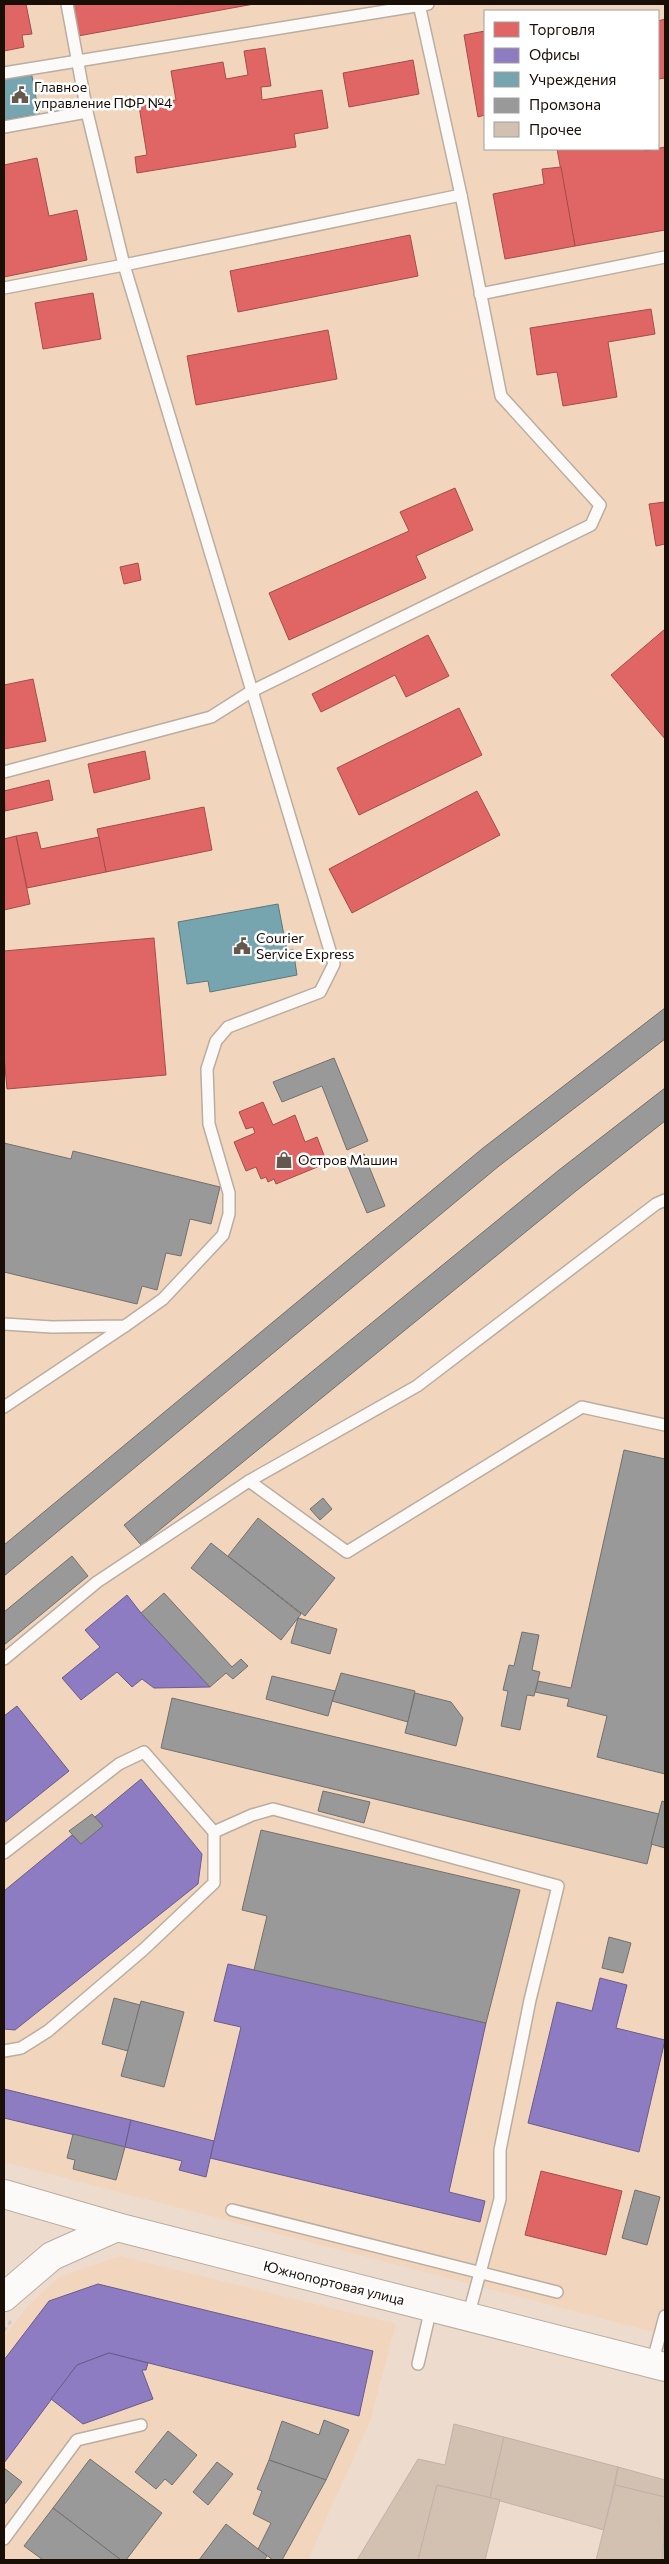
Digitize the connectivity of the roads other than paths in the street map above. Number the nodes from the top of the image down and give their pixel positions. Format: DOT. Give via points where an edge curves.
graph roads {
  1 [pos="67,4"];
  2 [pos="422,4"];
  3 [pos="78,59"];
  4 [pos="4,73"];
  5 [pos="87,112"];
  6 [pos="4,127"];
  7 [pos="461,195"];
  8 [pos="665,257"];
  9 [pos="124,265"];
  10 [pos="4,288"];
  11 [pos="480,294"];
  12 [pos="252,691"];
  13 [pos="4,772"];
  14 [pos="665,1200"];
  15 [pos="4,1324"];
  16 [pos="125,1326"];
  17 [pos="4,1407"];
  18 [pos="665,1425"];
  19 [pos="249,1481"];
  20 [pos="4,1659"];
  21 [pos="214,1832"];
  22 [pos="4,1853"];
  23 [pos="4,2050"];
  24 [pos="4,2194"];
  25 [pos="232,2210"];
  26 [pos="117,2227"];
  27 [pos="480,2273"];
  28 [pos="557,2292"];
  29 [pos="4,2298"];
  30 [pos="431,2307"];
  31 [pos="665,2316"];
  32 [pos="468,2317"];
  33 [pos="418,2364"];
  34 [pos="659,2366"];
  35 [pos="142,2425"];
  36 [pos="4,2539"];
  1 -- 3 [label="lane"];
  2 -- 3 [label="lane"];
  2 -- 7 [label="lane"];
  3 -- 4 [label="lane"];
  3 -- 5 [label="lane"];
  5 -- 6 [label="lane"];
  5 -- 9 [label="lane"];
  7 -- 9 [label="lane"];
  7 -- 11 [label="lane"];
  8 -- 11 [label="lane"];
  9 -- 10 [label="lane"];
  9 -- 12 [label="lane"];
  11 -- 12 [label="lane" via="501,396 600,504 591,525"];
  12 -- 13 [label="lane" via="211,717"];
  12 -- 16 [label="lane" via="334,964 320,992 228,1027 216,1041 207,1069 209,1124 229,1192 229,1214 223,1235 163,1299"];
  14 -- 19 [label="lane" via="417,1386"];
  15 -- 16 [label="lane"];
  16 -- 17 [label="lane"];
  18 -- 19 [label="lane" via="582,1408 347,1552"];
  19 -- 20 [label="lane" via="98,1582"];
  21 -- 22 [label="lane" via="144,1752 119,1764"];
  21 -- 23 [label="lane" via="214,1883 143,1950 48,2031 21,2048"];
  21 -- 27 [label="lane" via="273,1809 558,1886 514,2075 500,2150 500,2199"];
  24 -- 26 [label="street, Южнопортовая улица"];
  25 -- 27 [label="lane"];
  26 -- 29 [label="street" via="52,2256"];
  26 -- 30 [label="street, Южнопортовая улица"];
  27 -- 28 [label="lane"];
  27 -- 32 [label="lane"];
  30 -- 32 [label="street, Южнопортовая улица"];
  30 -- 33 [label="lane"];
  31 -- 34 [label="lane"];
  32 -- 34 [label="street, Южнопортовая улица"];
  35 -- 36 [label="lane" via="77,2440"];
}
